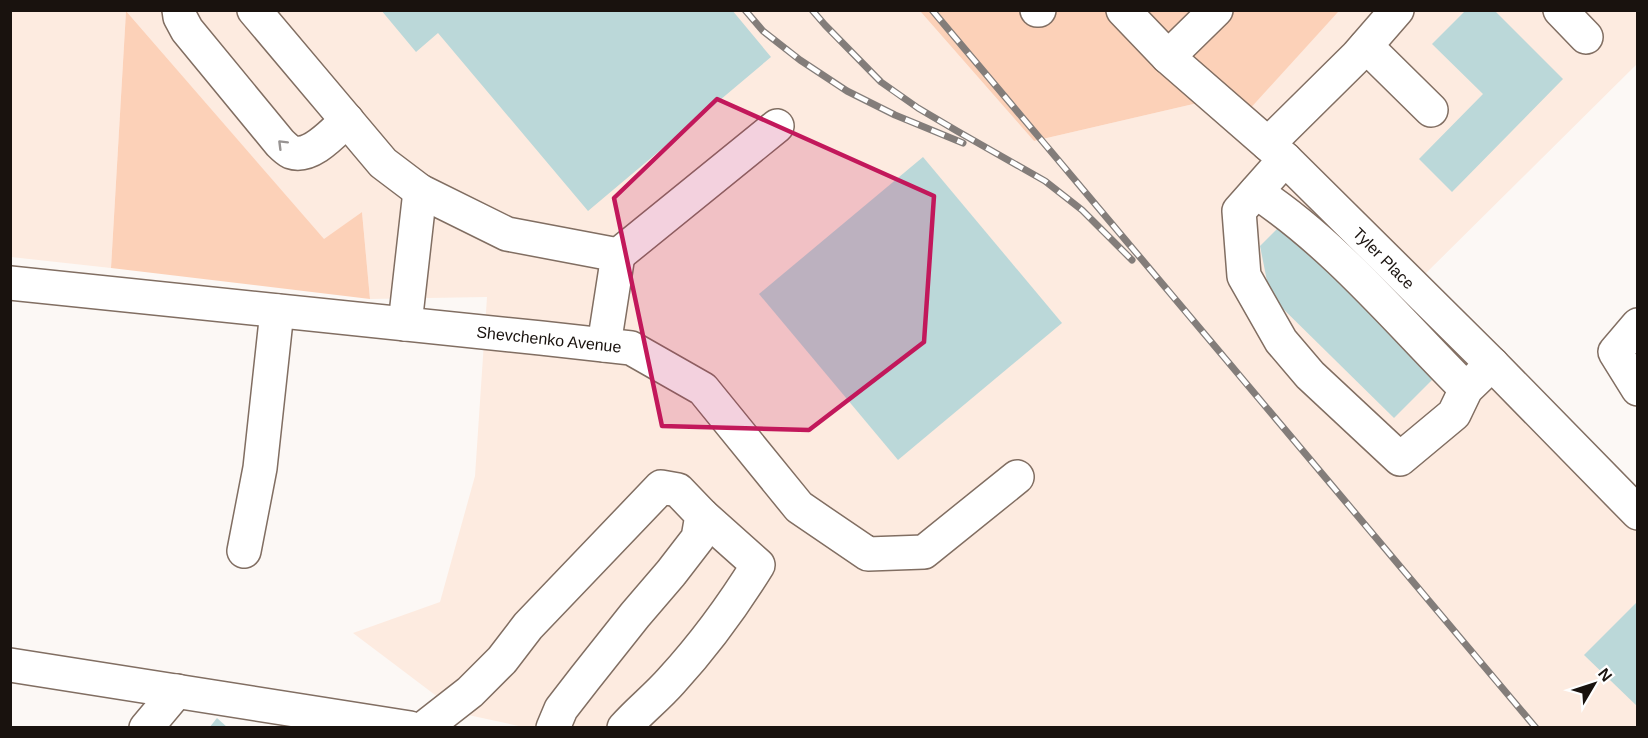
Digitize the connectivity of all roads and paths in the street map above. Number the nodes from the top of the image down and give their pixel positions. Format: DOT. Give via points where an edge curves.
graph roads {
  1 [pos="179,10"];
  2 [pos="254,10"];
  3 [pos="1123,10"];
  4 [pos="1216,10"];
  5 [pos="1397,10"];
  6 [pos="1560,10"];
  7 [pos="1586,37"];
  8 [pos="1366,46"];
  9 [pos="1168,57"];
  10 [pos="1431,110"];
  11 [pos="347,120"];
  12 [pos="777,126"];
  13 [pos="1277,152"];
  14 [pos="420,191"];
  15 [pos="1256,192"];
  16 [pos="618,255"];
  17 [pos="10,283"];
  18 [pos="277,311"];
  19 [pos="405,324"];
  20 [pos="1638,325"];
  21 [pos="604,345"];
  22 [pos="1492,364"];
  23 [pos="1466,389"];
  24 [pos="1638,389"];
  25 [pos="1017,477"];
  26 [pos="1638,513"];
  27 [pos="702,515"];
  28 [pos="244,551"];
  29 [pos="10,665"];
  30 [pos="177,691"];
  31 [pos="146,728"];
  32 [pos="410,728"];
  33 [pos="424,728"];
  34 [pos="553,728"];
  35 [pos="624,728"];
  11 -- 1 [label="street, one-way" via="312,149 299,154 289,151 187,30"];
  2 -- 11 [label="street"];
  3 -- 9 [label="street, Tyler Place"];
  4 -- 9 [label="street"];
  5 -- 8 [label="street"];
  6 -- 7 [label="street"];
  8 -- 10 [label="street"];
  8 -- 13 [label="street"];
  9 -- 13 [label="street, Tyler Place"];
  11 -- 14 [label="street" via="383,163"];
  12 -- 16 [label="street"];
  13 -- 15 [label="street"];
  13 -- 22 [label="street, Tyler Place"];
  14 -- 16 [label="street" via="507,234"];
  14 -- 19 [label="street"];
  15 -- 23 [label="street" via="1283,210 1368,287"];
  15 -- 23 [label="street" via="1239,211 1244,276 1281,341 1310,375 1400,459 1454,414"];
  16 -- 21 [label="street"];
  17 -- 18 [label="street, Shevchenko Avenue"];
  18 -- 19 [label="street, Shevchenko Avenue"];
  18 -- 28 [label="street" via="261,468"];
  19 -- 21 [label="street, Shevchenko Avenue"];
  20 -- 24 [label="street" via="1615,352"];
  21 -- 25 [label="street, Shevchenko Avenue" via="631,348 703,389 799,507 868,554 924,552"];
  22 -- 23 [label="street"];
  22 -- 26 [label="street, Tyler Place"];
  27 -- 33 [label="street" via="678,490 661,487 528,626 470,693"];
  27 -- 34 [label="street" via="698,538 561,709"];
  27 -- 35 [label="street" via="758,565 705,642"];
  29 -- 30 [label="street"];
  30 -- 31 [label="street"];
  30 -- 32 [label="street"];
}
